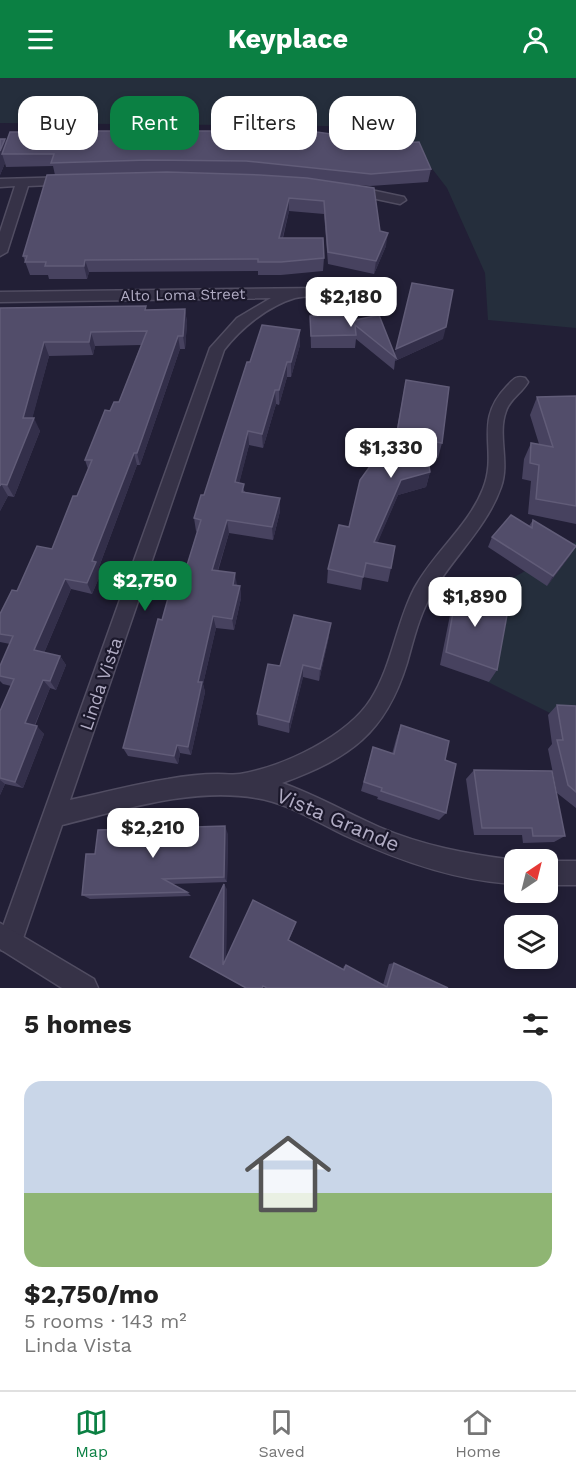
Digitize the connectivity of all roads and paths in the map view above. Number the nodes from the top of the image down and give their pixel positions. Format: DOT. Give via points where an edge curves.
graph roads {
  1 [pos="81,181"];
  2 [pos="23,182"];
  3 [pos="0,183"];
  4 [pos="344,189"];
  5 [pos="400,200"];
  6 [pos="0,252"];
  7 [pos="295,293"];
  8 [pos="0,297"];
  9 [pos="365,298"];
  10 [pos="520,382"];
  11 [pos="240,784"];
  12 [pos="55,815"];
  13 [pos="504,870"];
  14 [pos="558,873"];
  15 [pos="576,873"];
  16 [pos="5,938"];
  17 [pos="85,988"];
  1 -- 2 [label="street"];
  2 -- 3 [label="street"];
  2 -- 6 [label="street"];
  4 -- 5 [label="street"];
  7 -- 8 [label="street, Alto Loma Street"];
  7 -- 9 [label="street, Alto Loma Street"];
  7 -- 12 [label="street, Linda Vista" via="246,317 217,348"];
  10 -- 11 [label="street" via="500,403 494,417 497,460 494,483 485,505 427,584 415,607 389,688 375,714 351,738 321,755 284,772"];
  11 -- 12 [label="street, Vista Grande" via="150,794"];
  11 -- 13 [label="street, Vista Grande" via="300,801 400,847 452,862"];
  12 -- 16 [label="street, Linda Vista"];
  14 -- 15 [label="street"];
  16 -- 17 [label="street"];
}
